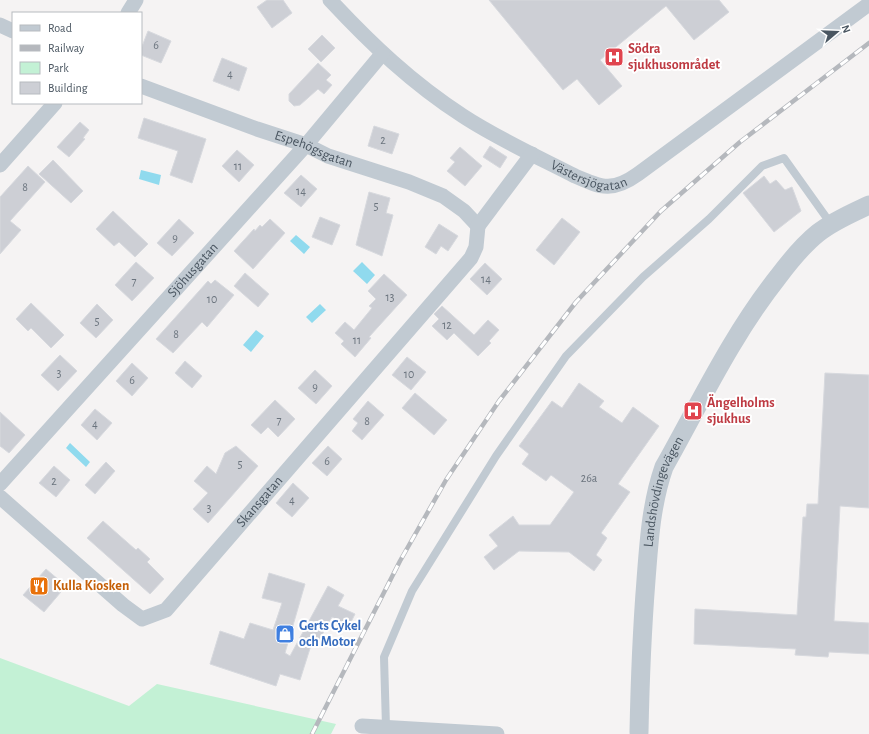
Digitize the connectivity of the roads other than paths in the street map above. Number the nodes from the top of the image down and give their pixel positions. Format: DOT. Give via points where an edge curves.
graph roads {
  1 [pos="136,0"];
  2 [pos="330,0"];
  3 [pos="869,4"];
  4 [pos="129,12"];
  5 [pos="0,25"];
  6 [pos="12,31"];
  7 [pos="382,54"];
  8 [pos="142,86"];
  9 [pos="54,104"];
  10 [pos="306,145"];
  11 [pos="532,154"];
  12 [pos="0,165"];
  13 [pos="869,205"];
  14 [pos="831,224"];
  15 [pos="478,226"];
  16 [pos="0,484"];
  17 [pos="0,497"];
  18 [pos="362,726"];
  19 [pos="386,727"];
  20 [pos="637,733"];
  21 [pos="497,734"];
  1 -- 4 [label="street"];
  2 -- 7 [label="street, Västersjögatan"];
  3 -- 11 [label="street, Västersjögatan" via="625,183 607,187 594,185"];
  5 -- 6 [label="street"];
  7 -- 10 [label="street, Sjöhusgatan"];
  7 -- 11 [label="street, Västersjögatan" via="425,90 464,117"];
  8 -- 10 [label="street, Espehögsgatan"];
  9 -- 12 [label="street"];
  10 -- 15 [label="street, Espehögsgatan" via="328,156 410,182 443,196 464,211"];
  10 -- 16 [label="street, Sjöhusgatan"];
  11 -- 15 [label="street"];
  13 -- 14 [label="street, Landshövdingevägen"];
  14 -- 19 [label="lane" via="784,158 762,166 709,219 643,277 566,356 496,456 412,590 384,656"];
  14 -- 20 [label="street, Landshövdingevägen" via="805,244 765,293 740,331 664,467 653,507 648,547"];
  15 -- 17 [label="street, Skansgatan" via="476,247 471,258 166,610 142,619"];
  18 -- 19 [label="street"];
  19 -- 21 [label="street"];
}
